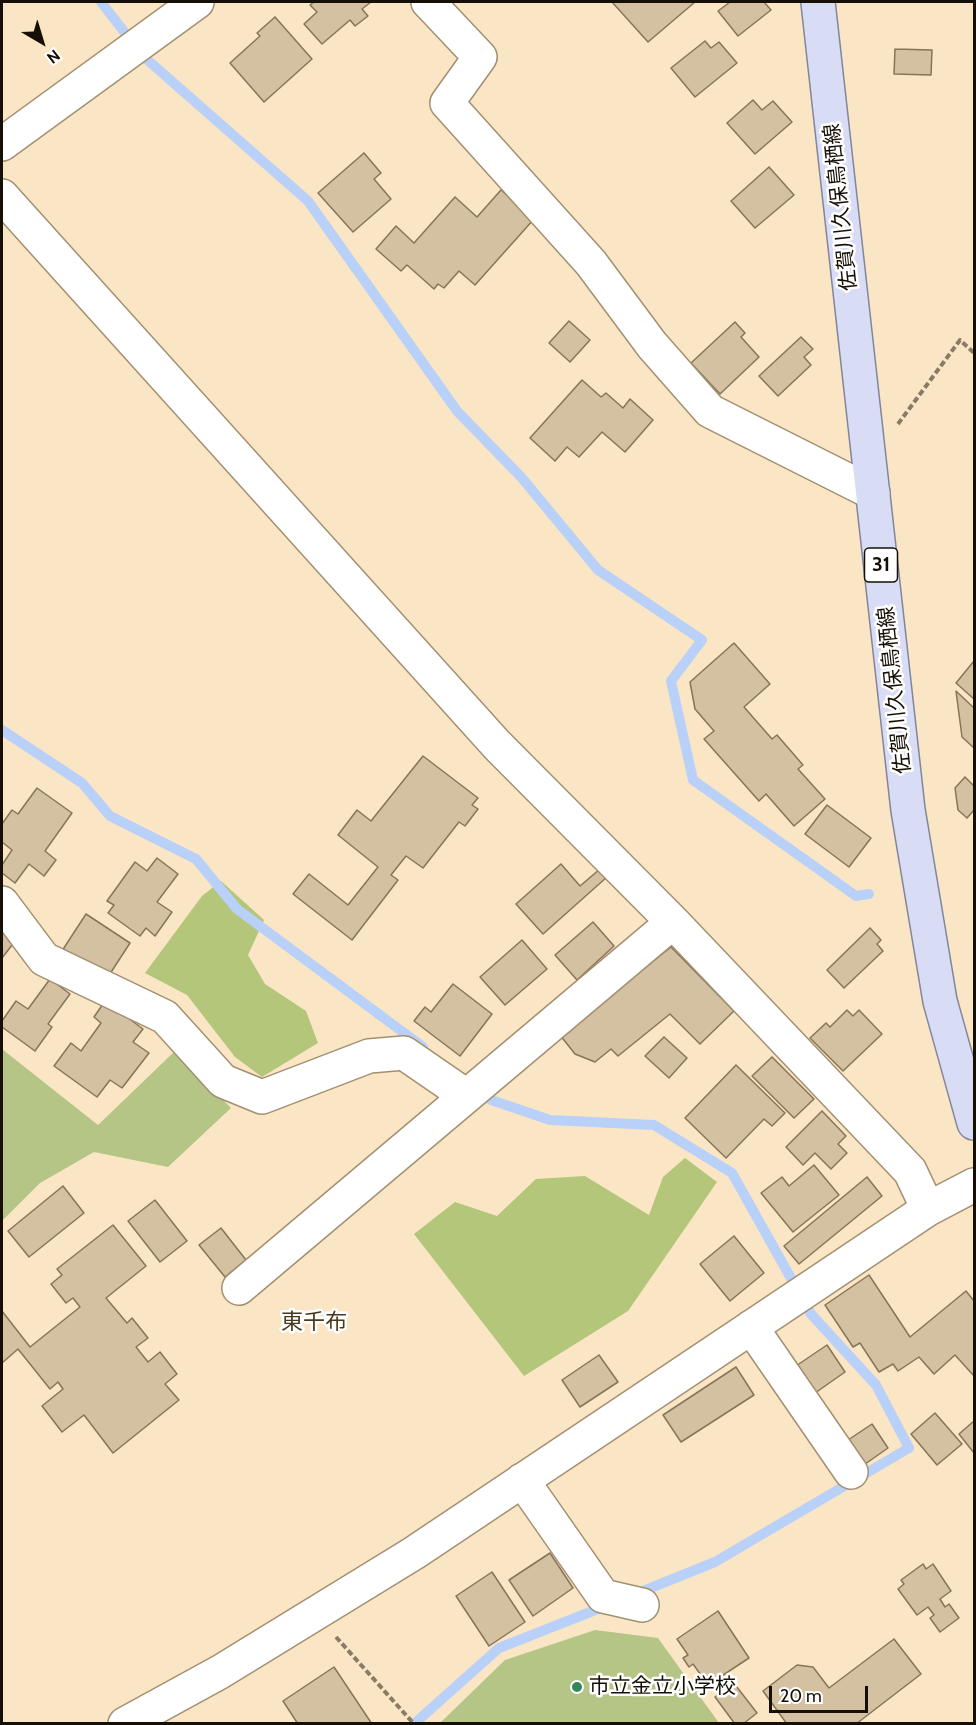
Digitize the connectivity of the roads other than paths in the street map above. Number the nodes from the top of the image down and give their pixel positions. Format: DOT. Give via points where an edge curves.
graph roads {
  1 [pos="197,2"];
  2 [pos="428,2"];
  3 [pos="818,2"];
  4 [pos="2,144"];
  5 [pos="2,196"];
  6 [pos="873,493"];
  7 [pos="2,903"];
  8 [pos="673,922"];
  9 [pos="476,1087"];
  10 [pos="975,1123"];
  11 [pos="975,1185"];
  12 [pos="928,1209"];
  13 [pos="239,1288"];
  14 [pos="751,1327"];
  15 [pos="851,1472"];
  16 [pos="522,1480"];
  17 [pos="642,1605"];
  18 [pos="125,1724"];
  1 -- 4 [label="street"];
  2 -- 6 [label="street" via="480,57 447,103 591,263 652,345 710,411"];
  3 -- 6 [label="main road, 佐賀川久保鳥栖線 / 31"];
  5 -- 8 [label="street" via="497,745"];
  6 -- 10 [label="main road, 佐賀川久保鳥栖線 / 31" via="912,832 940,1001"];
  7 -- 9 [label="street" via="44,958 165,1017 224,1081 262,1097 369,1056 404,1053"];
  8 -- 9 [label="street"];
  8 -- 12 [label="street" via="910,1171"];
  9 -- 13 [label="street"];
  11 -- 12 [label="street"];
  12 -- 14 [label="street"];
  14 -- 15 [label="street"];
  14 -- 16 [label="street"];
  16 -- 17 [label="street" via="603,1596"];
  16 -- 18 [label="street" via="315,1614"];
}
